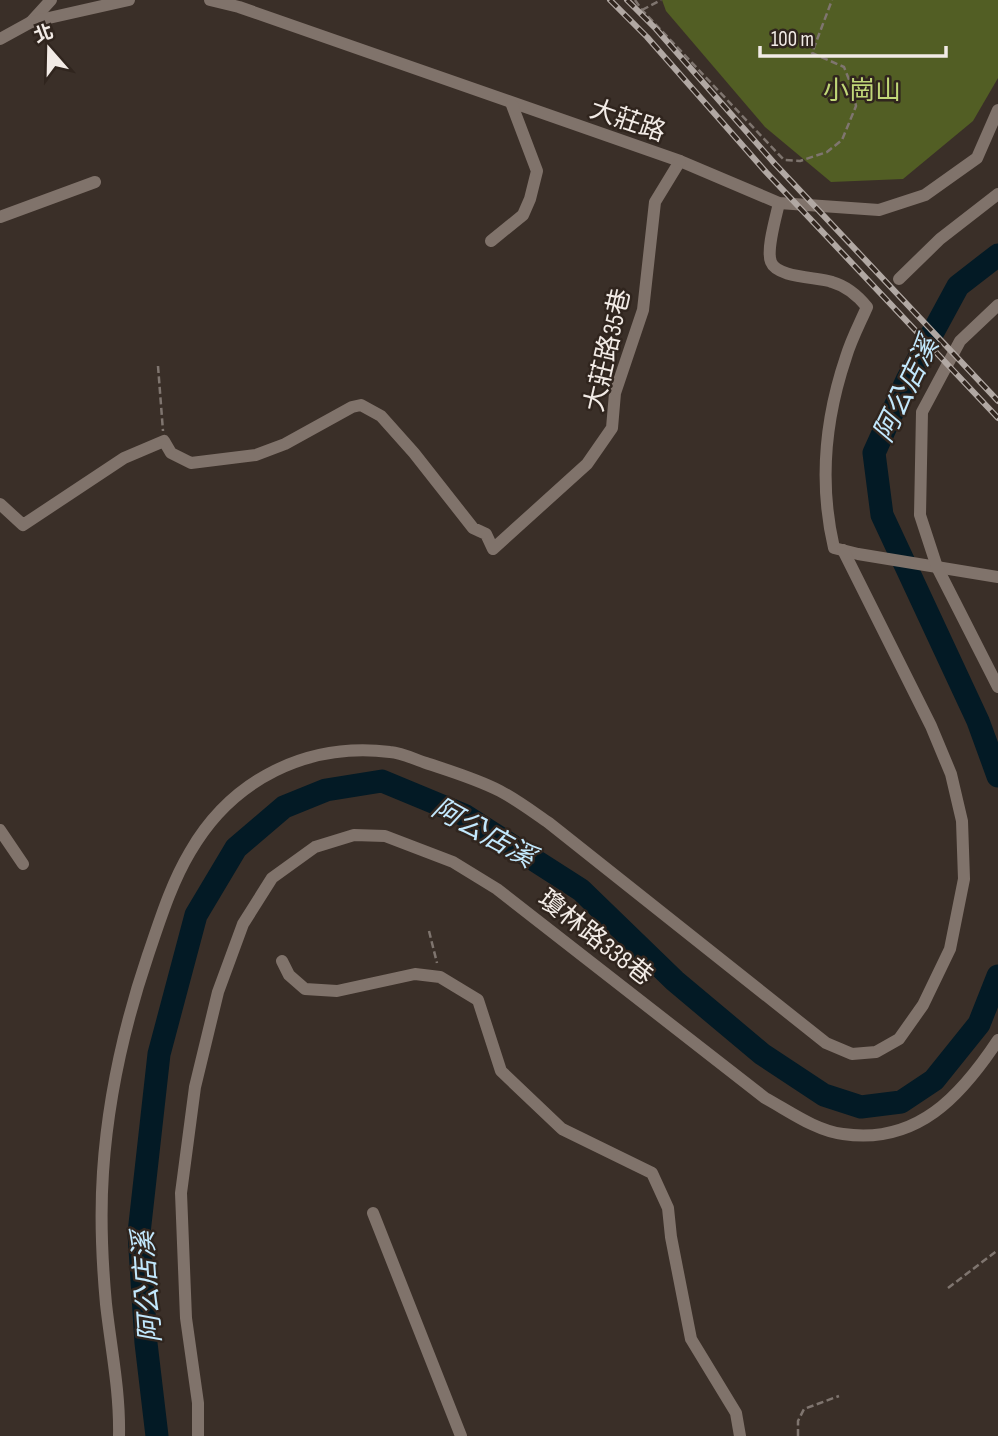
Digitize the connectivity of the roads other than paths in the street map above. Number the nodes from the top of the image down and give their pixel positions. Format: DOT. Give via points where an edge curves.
graph roads {
  1 [pos="51,0"];
  2 [pos="129,0"];
  3 [pos="210,0"];
  4 [pos="31,22"];
  5 [pos="0,39"];
  6 [pos="512,105"];
  7 [pos="998,110"];
  8 [pos="680,162"];
  9 [pos="95,182"];
  10 [pos="998,194"];
  11 [pos="779,203"];
  12 [pos="0,217"];
  13 [pos="491,241"];
  14 [pos="899,279"];
  15 [pos="998,305"];
  16 [pos="0,504"];
  17 [pos="843,550"];
  18 [pos="935,566"];
  19 [pos="998,576"];
  20 [pos="998,687"];
  21 [pos="0,830"];
  22 [pos="23,864"];
  23 [pos="282,961"];
  24 [pos="998,1040"];
  25 [pos="373,1213"];
  26 [pos="119,1436"];
  27 [pos="198,1436"];
  28 [pos="461,1436"];
  29 [pos="740,1436"];
  1 -- 4 [label="street"];
  2 -- 4 [label="street"];
  3 -- 6 [label="street, 大莊路"];
  4 -- 5 [label="street"];
  6 -- 8 [label="street, 大莊路"];
  6 -- 13 [label="street" via="537,171 523,215"];
  7 -- 11 [label="street, 大莊路" via="977,158 925,195 879,209"];
  8 -- 11 [label="street, 大莊路"];
  8 -- 16 [label="street, 大莊路35巷" via="655,202 643,310 615,393 612,428 587,464 493,549 486,534 473,528 381,416 361,405 256,455 191,463 171,453 164,441 124,458 23,525"];
  9 -- 12 [label="street"];
  10 -- 14 [label="street" via="940,239"];
  11 -- 17 [label="street" via="770,254 776,269 833,282 858,296 867,307 846,354 834,400 825,469 829,529 834,548"];
  15 -- 18 [label="street" via="960,341 922,412 920,515"];
  17 -- 18 [label="street"];
  17 -- 26 [label="street" via="931,726 951,774 962,821 964,879 950,949 923,1006 899,1039 876,1052 852,1054 826,1043 549,823 500,791 393,752 351,750 312,755 275,770 240,792 190,851 162,915 116,1067 103,1173 102,1235 120,1403"];
  18 -- 19 [label="street"];
  18 -- 20 [label="street"];
  21 -- 22 [label="street"];
  23 -- 29 [label="street" via="305,989 337,991 415,974 440,977 478,1000 502,1070 562,1129 652,1173 668,1208 691,1339 736,1413"];
  24 -- 27 [label="street, 瓊林路338巷" via="956,1097 930,1116 879,1135 842,1134 765,1098 497,889 453,862 385,836 354,835 315,847 272,878 243,924 218,992 195,1087 181,1206"];
  25 -- 28 [label="street"];
}
